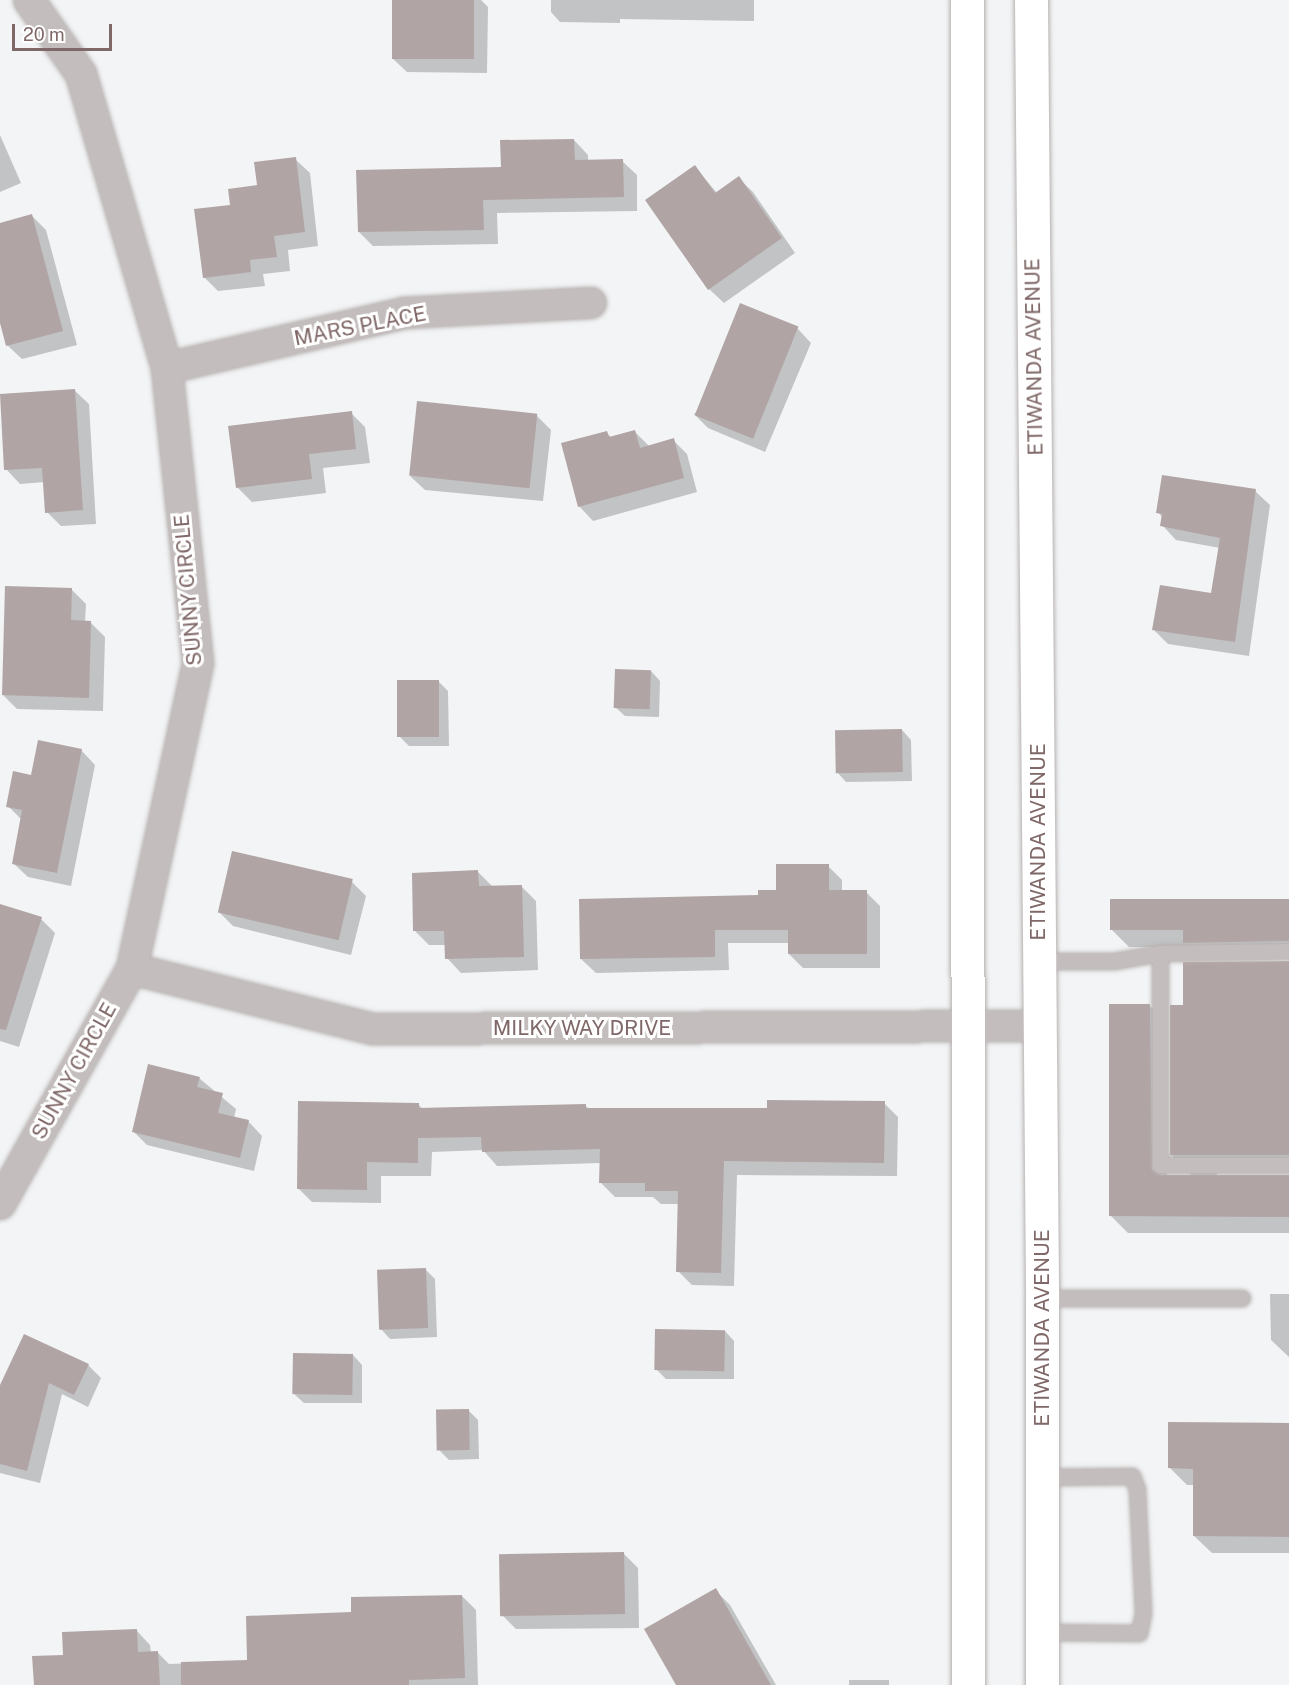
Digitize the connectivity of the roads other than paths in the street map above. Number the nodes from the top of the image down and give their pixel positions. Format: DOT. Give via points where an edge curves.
graph roads {
  1 [pos="29,0"];
  2 [pos="967,0"];
  3 [pos="1031,0"];
  4 [pos="591,303"];
  5 [pos="167,368"];
  6 [pos="1289,951"];
  7 [pos="1160,953"];
  8 [pos="1039,961"];
  9 [pos="132,969"];
  10 [pos="1040,1026"];
  11 [pos="966,1028"];
  12 [pos="1289,1165"];
  13 [pos="0,1204"];
  14 [pos="1042,1298"];
  15 [pos="1242,1298"];
  16 [pos="1042,1477"];
  17 [pos="1042,1632"];
  18 [pos="968,1685"];
  19 [pos="1042,1685"];
  1 -- 5 [label="street, SUNNY CIRCLE" via="81,74"];
  2 -- 11 [label="main road"];
  3 -- 8 [label="main road, ETIWANDA AVENUE"];
  4 -- 5 [label="street, MARS PLACE" via="405,313"];
  5 -- 9 [label="street, SUNNY CIRCLE" via="198,663"];
  6 -- 7 [label="lane"];
  7 -- 8 [label="lane" via="1114,961"];
  7 -- 12 [label="lane" via="1160,1165"];
  8 -- 10 [label="main road, ETIWANDA AVENUE"];
  9 -- 11 [label="street, MILKY WAY DRIVE" via="373,1029"];
  9 -- 13 [label="street, SUNNY CIRCLE"];
  10 -- 11 [label="street, MILKY WAY DRIVE"];
  10 -- 14 [label="main road, ETIWANDA AVENUE"];
  11 -- 18 [label="main road"];
  14 -- 15 [label="lane"];
  14 -- 16 [label="main road, ETIWANDA AVENUE"];
  16 -- 17 [label="main road, ETIWANDA AVENUE"];
  16 -- 17 [label="lane" via="1132,1476 1137,1489 1143,1613 1138,1633"];
  17 -- 19 [label="main road, ETIWANDA AVENUE"];
}
